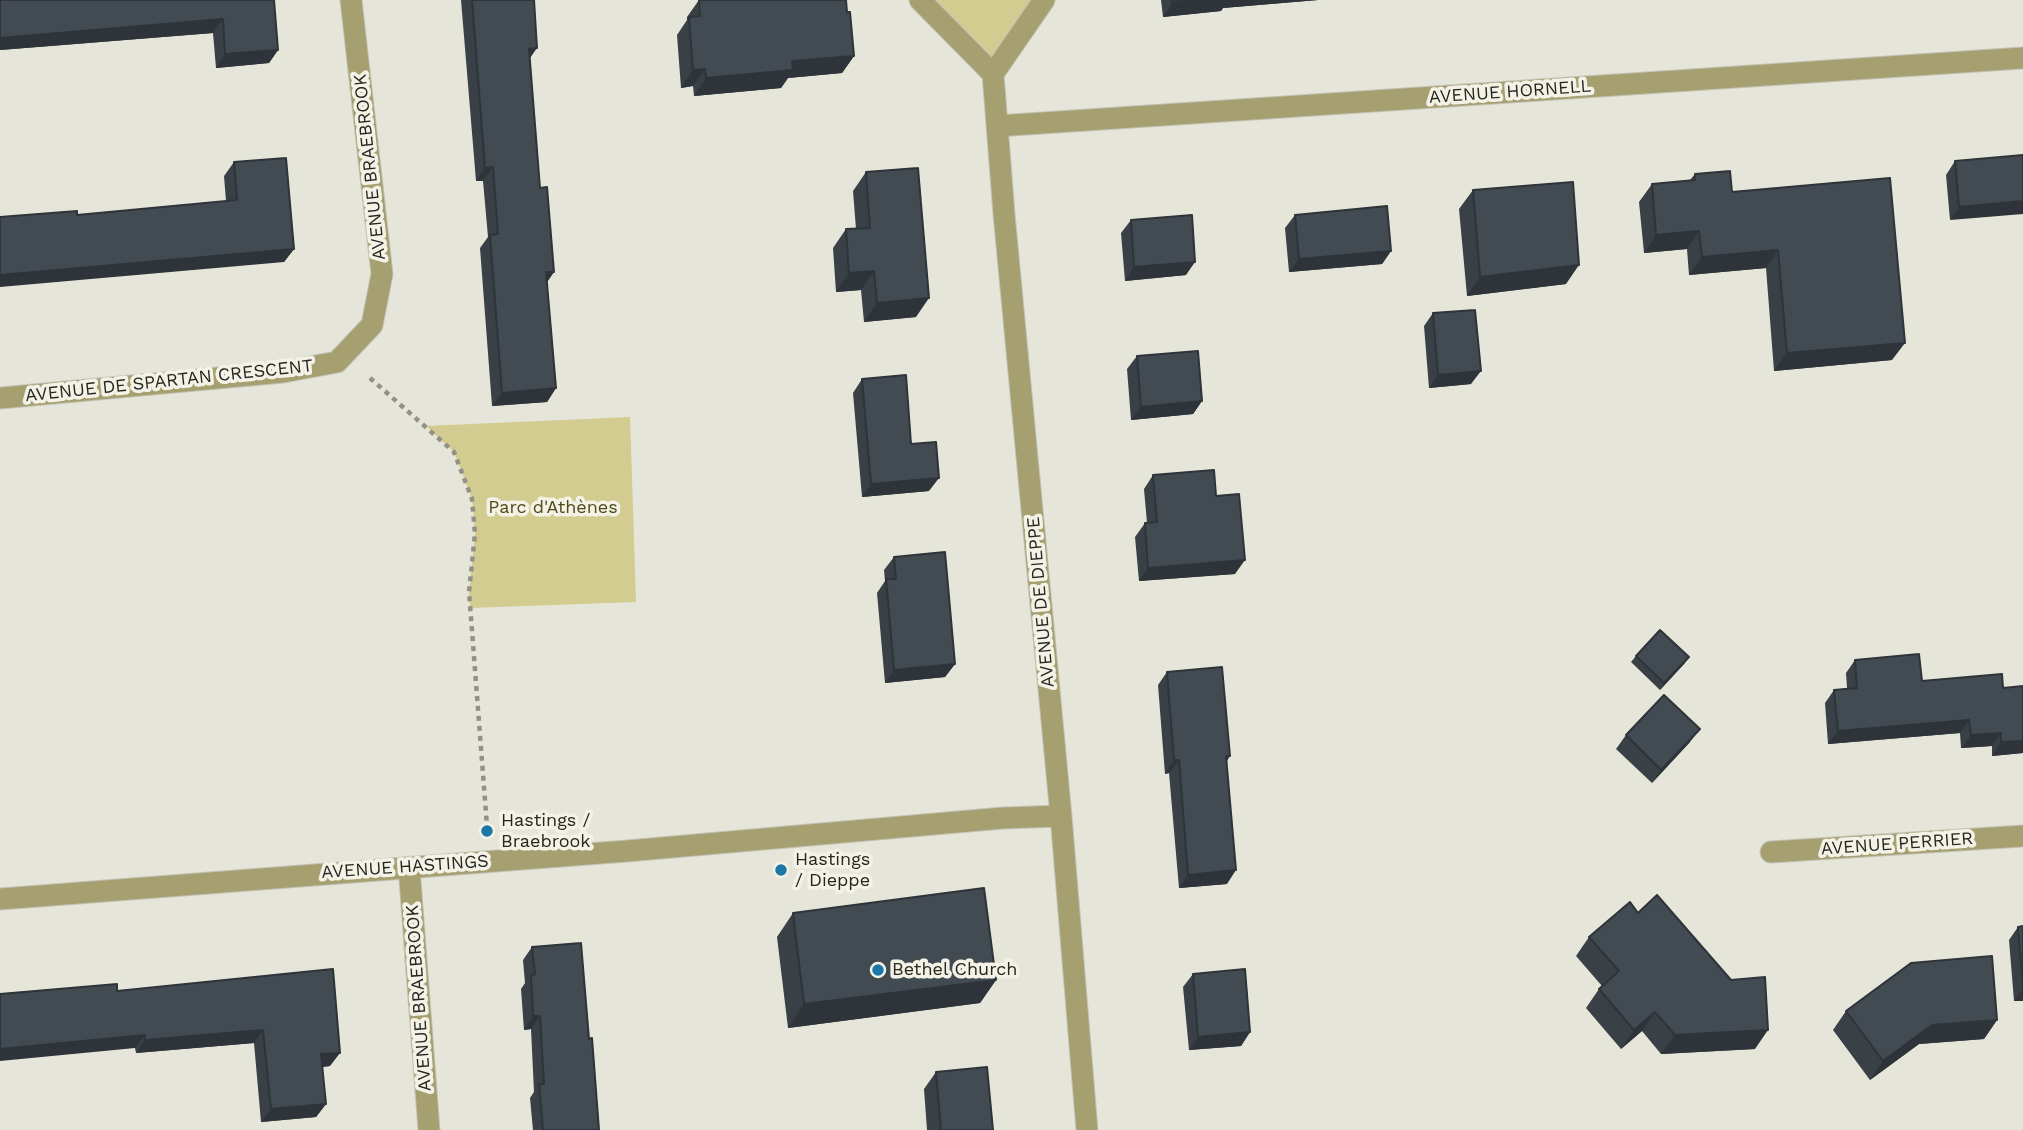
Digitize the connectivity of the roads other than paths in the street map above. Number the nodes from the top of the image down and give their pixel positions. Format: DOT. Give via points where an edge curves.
graph roads {
  1 [pos="351,0"];
  2 [pos="920,0"];
  3 [pos="1044,0"];
  4 [pos="2023,58"];
  5 [pos="993,74"];
  6 [pos="997,126"];
  7 [pos="337,362"];
  8 [pos="0,398"];
  9 [pos="1061,816"];
  10 [pos="2023,836"];
  11 [pos="1771,852"];
  12 [pos="409,867"];
  13 [pos="0,899"];
  14 [pos="429,1130"];
  15 [pos="1087,1130"];
  1 -- 7 [label="street, AVENUE BRAEBROOK" via="382,274 372,325"];
  2 -- 5 [label="street"];
  3 -- 5 [label="street"];
  4 -- 6 [label="street, AVENUE HORNELL"];
  5 -- 6 [label="street, AVENUE DE DIEPPE"];
  6 -- 9 [label="street, AVENUE DE DIEPPE"];
  7 -- 8 [label="street, AVENUE DE SPARTAN CRESCENT" via="283,372"];
  9 -- 12 [label="street, AVENUE HASTINGS"];
  9 -- 15 [label="street, AVENUE DE DIEPPE"];
  10 -- 11 [label="street, AVENUE PERRIER"];
  12 -- 13 [label="street, AVENUE HASTINGS"];
  12 -- 14 [label="street, AVENUE BRAEBROOK"];
}
